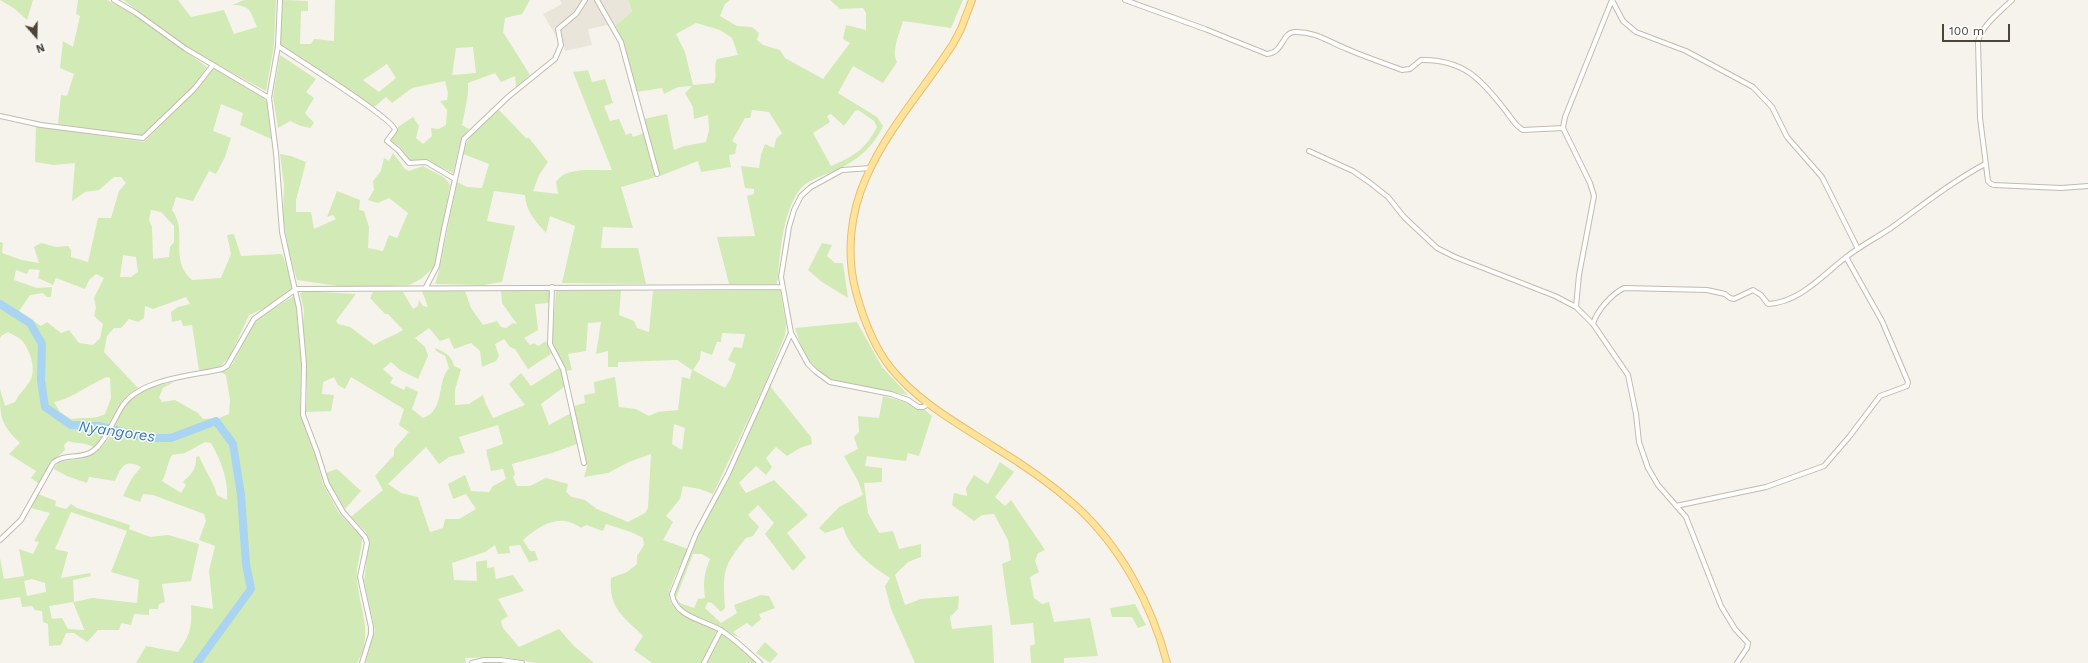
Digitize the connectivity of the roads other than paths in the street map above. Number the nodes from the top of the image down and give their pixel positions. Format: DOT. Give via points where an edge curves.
graph roads {
  1 [pos="114,0"];
  2 [pos="280,0"];
  3 [pos="585,0"];
  4 [pos="597,0"];
  5 [pos="972,0"];
  6 [pos="1124,0"];
  7 [pos="1612,0"];
  8 [pos="2012,0"];
  9 [pos="278,46"];
  10 [pos="213,65"];
  11 [pos="269,98"];
  12 [pos="0,116"];
  13 [pos="1564,128"];
  14 [pos="1309,150"];
  15 [pos="1985,164"];
  16 [pos="871,168"];
  17 [pos="657,174"];
  18 [pos="455,179"];
  19 [pos="2088,186"];
  20 [pos="1858,249"];
  21 [pos="1846,257"];
  22 [pos="426,287"];
  23 [pos="552,287"];
  24 [pos="782,287"];
  25 [pos="296,289"];
  26 [pos="1576,307"];
  27 [pos="1593,324"];
  28 [pos="791,333"];
  29 [pos="929,404"];
  30 [pos="584,463"];
  31 [pos="1676,506"];
  32 [pos="0,540"];
  33 [pos="721,630"];
  34 [pos="362,663"];
  35 [pos="472,663"];
  36 [pos="522,663"];
  37 [pos="704,663"];
  38 [pos="760,663"];
  39 [pos="1167,663"];
  40 [pos="1737,663"];
  1 -- 10 [label="street"];
  2 -- 9 [label="street"];
  3 -- 18 [label="street" via="576,14 558,28 561,48 554,59 466,136"];
  4 -- 17 [label="street" via="621,42"];
  5 -- 16 [label="main road" via="962,29 953,44 885,142"];
  6 -- 13 [label="street" via="1267,54 1276,51 1286,36 1294,32 1318,36 1348,50 1405,70 1412,68 1421,60 1442,61 1479,78 1523,130"];
  7 -- 13 [label="street" via="1565,117"];
  7 -- 20 [label="street" via="1623,21 1636,32 1686,51 1753,87 1760,94 1772,107 1787,137 1822,177 1833,204"];
  8 -- 15 [label="street" via="1985,28 1978,42 1980,118"];
  9 -- 11 [label="street"];
  9 -- 18 [label="street" via="364,102 391,123 395,130 387,141 410,164 426,162"];
  10 -- 11 [label="street"];
  10 -- 12 [label="street" via="194,89 143,138 41,125"];
  11 -- 25 [label="street" via="282,232"];
  13 -- 26 [label="street" via="1594,196 1579,275"];
  14 -- 26 [label="street" via="1369,182 1388,197 1404,218 1445,252 1530,285"];
  15 -- 19 [label="street" via="1988,181 1991,184 2061,188"];
  15 -- 20 [label="street" via="1927,200"];
  16 -- 24 [label="street" via="842,170 801,196 789,228 782,266"];
  16 -- 29 [label="main road" via="862,189 852,230 850,264 854,283 868,328 888,365"];
  18 -- 22 [label="street" via="437,266"];
  20 -- 21 [label="street"];
  21 -- 27 [label="street" via="1813,286 1790,299 1775,303 1768,304 1753,290 1734,299 1707,290 1632,287 1617,291 1596,313"];
  21 -- 31 [label="street" via="1893,345 1908,382 1907,386 1878,398 1824,466 1766,487"];
  22 -- 23 [label="street"];
  22 -- 25 [label="street" via="367,290"];
  23 -- 24 [label="street"];
  23 -- 30 [label="street" via="550,344 563,369"];
  24 -- 28 [label="street"];
  25 -- 32 [label="street" via="254,319 227,366 143,388 125,403 101,442 87,455 56,460 21,520"];
  25 -- 34 [label="street" via="304,364 304,415 327,484 344,512 362,532 367,543 360,577 371,634"];
  26 -- 27 [label="street"];
  27 -- 31 [label="street" via="1628,375 1645,460 1658,485"];
  28 -- 29 [label="street" via="808,364 830,382 891,394 918,407"];
  28 -- 33 [label="street" via="728,474 696,534 672,590 672,600 680,609"];
  29 -- 39 [label="main road" via="1033,472 1062,494 1093,524 1120,558 1141,594"];
  31 -- 40 [label="street" via="1689,523 1721,606 1735,629 1748,643"];
  33 -- 37 [label="street"];
  33 -- 38 [label="street"];
  35 -- 36 [label="street" via="500,660"];
}
